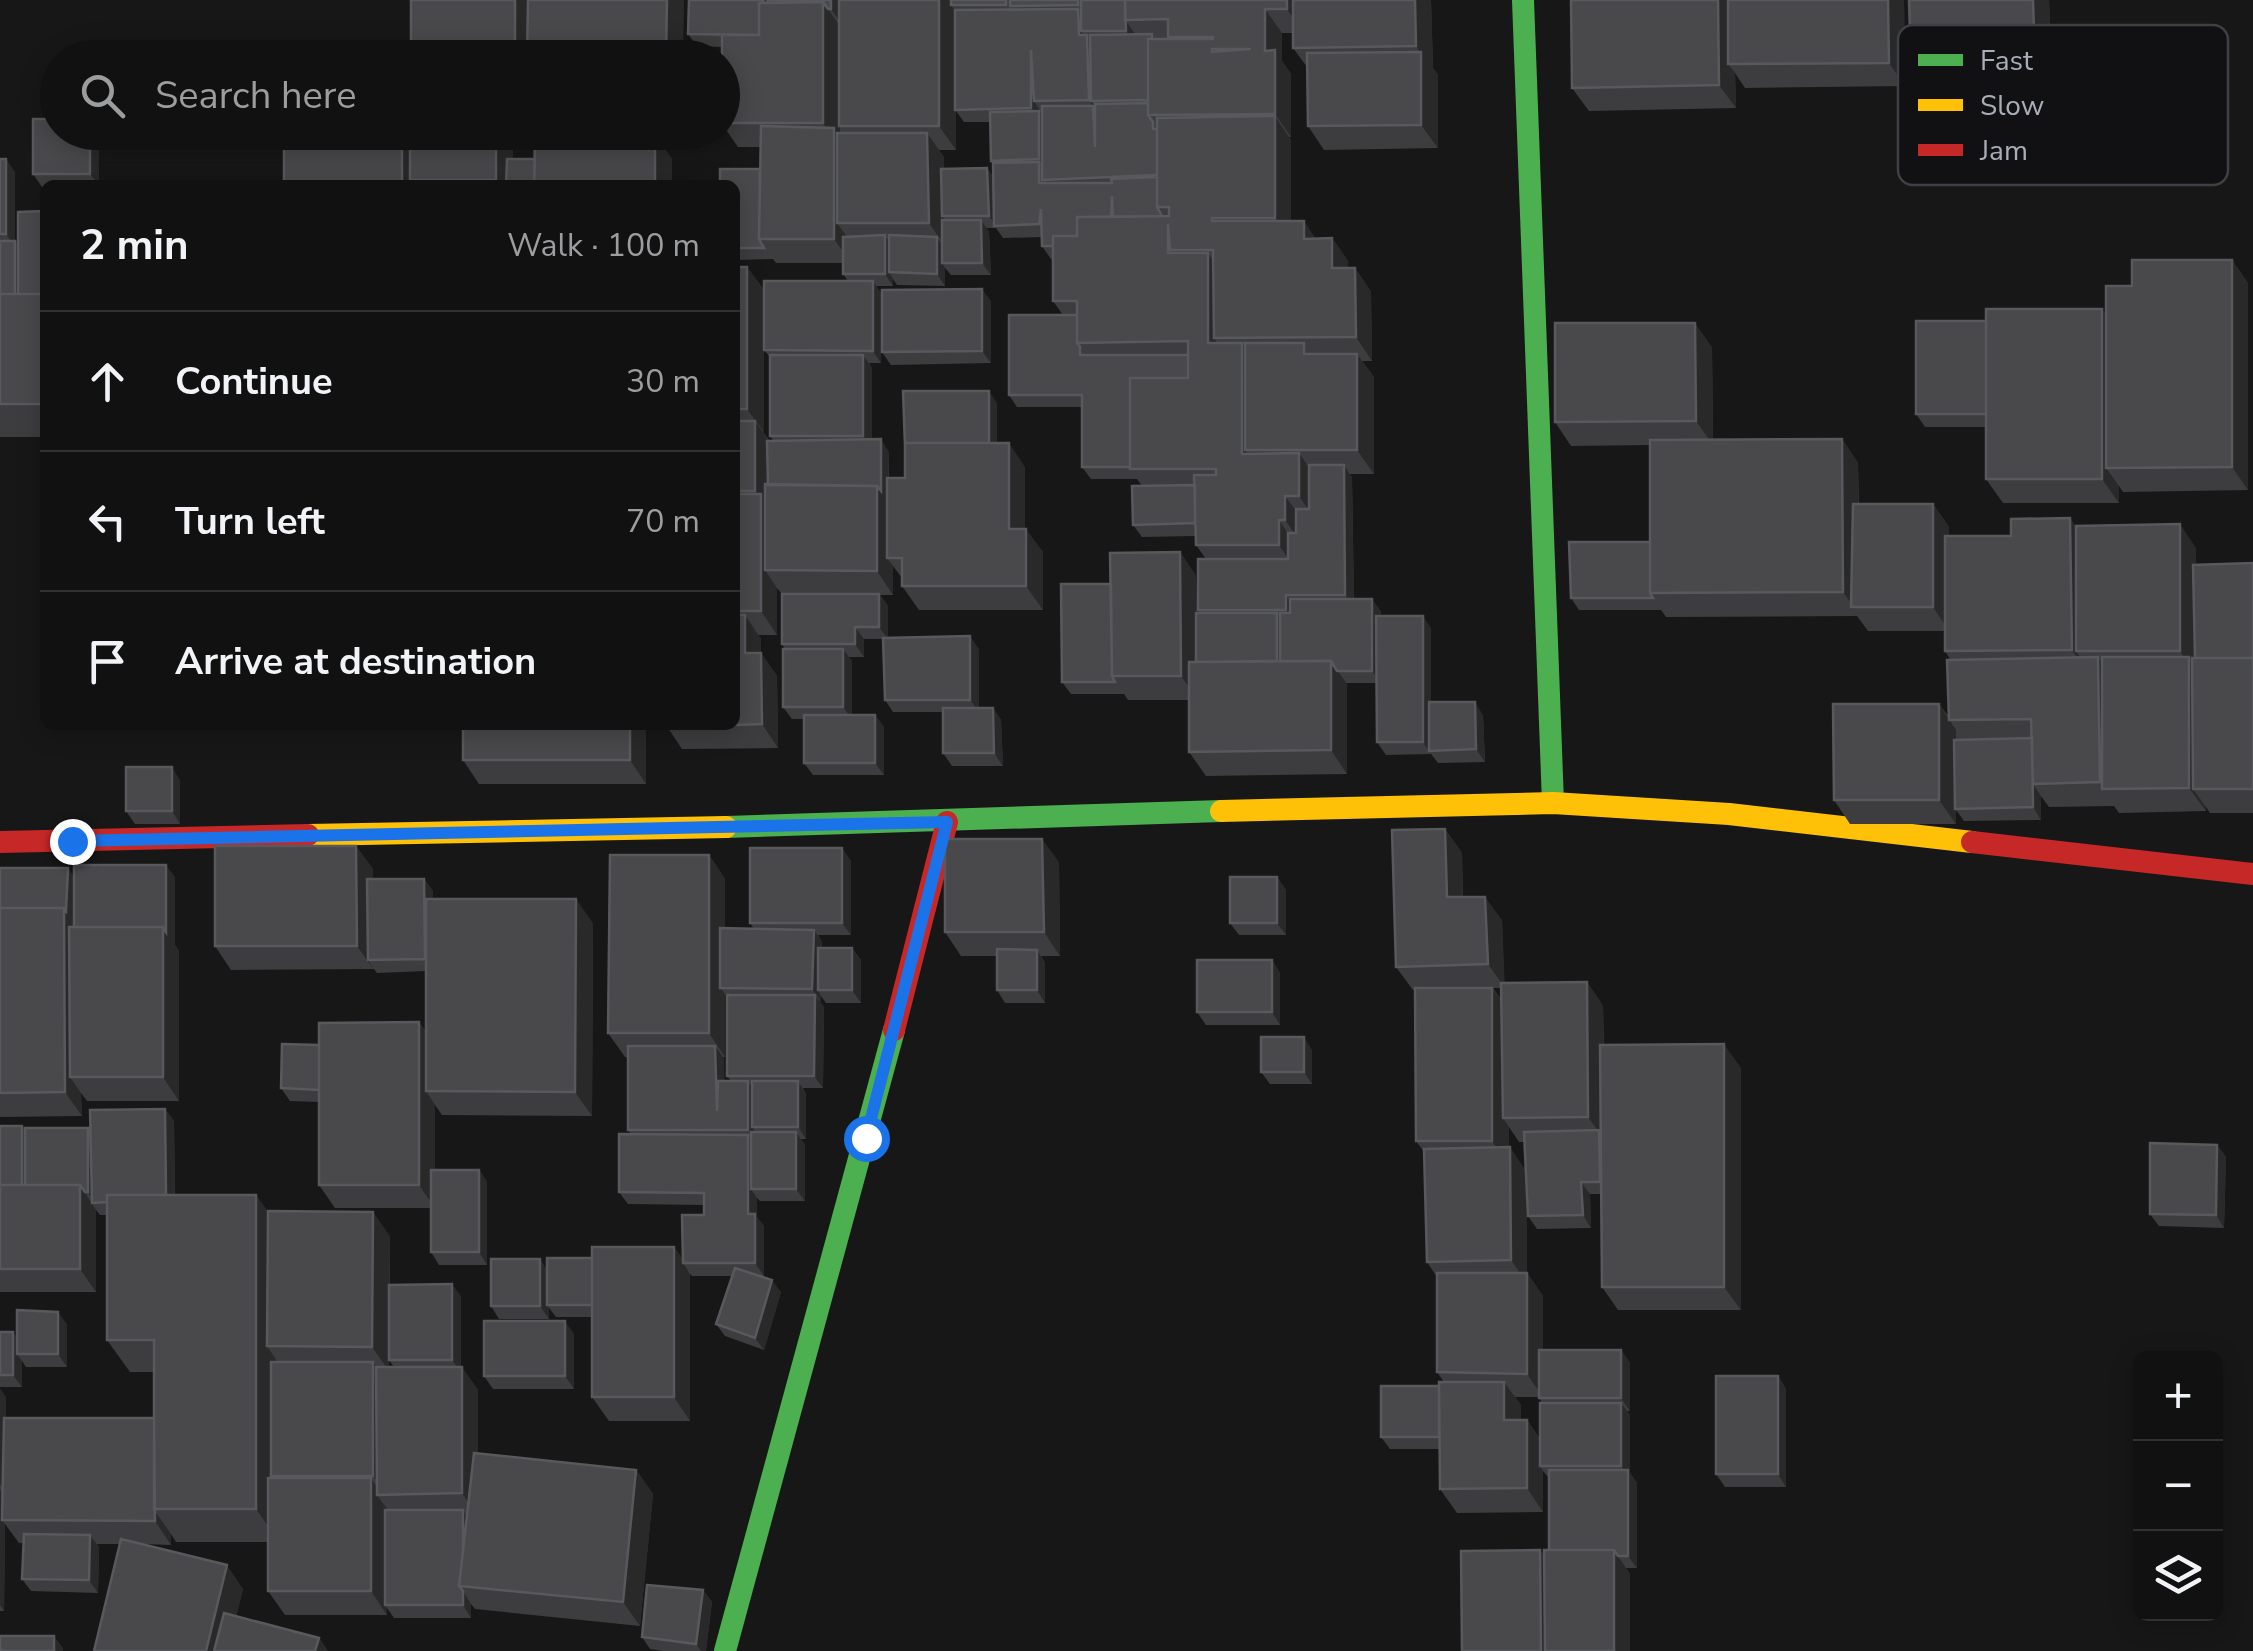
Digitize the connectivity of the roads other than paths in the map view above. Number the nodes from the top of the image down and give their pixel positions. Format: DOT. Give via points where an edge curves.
graph roads {
  1 [pos="1524,0"];
  2 [pos="1553,803"];
  3 [pos="947,822"];
  4 [pos="0,842"];
  5 [pos="2253,874"];
  6 [pos="725,1651"];
  1 -- 2 [label="street"];
  2 -- 3 [label="street"];
  2 -- 5 [label="street" via="1729,814"];
  3 -- 4 [label="street"];
  3 -- 6 [label="street"];
}
